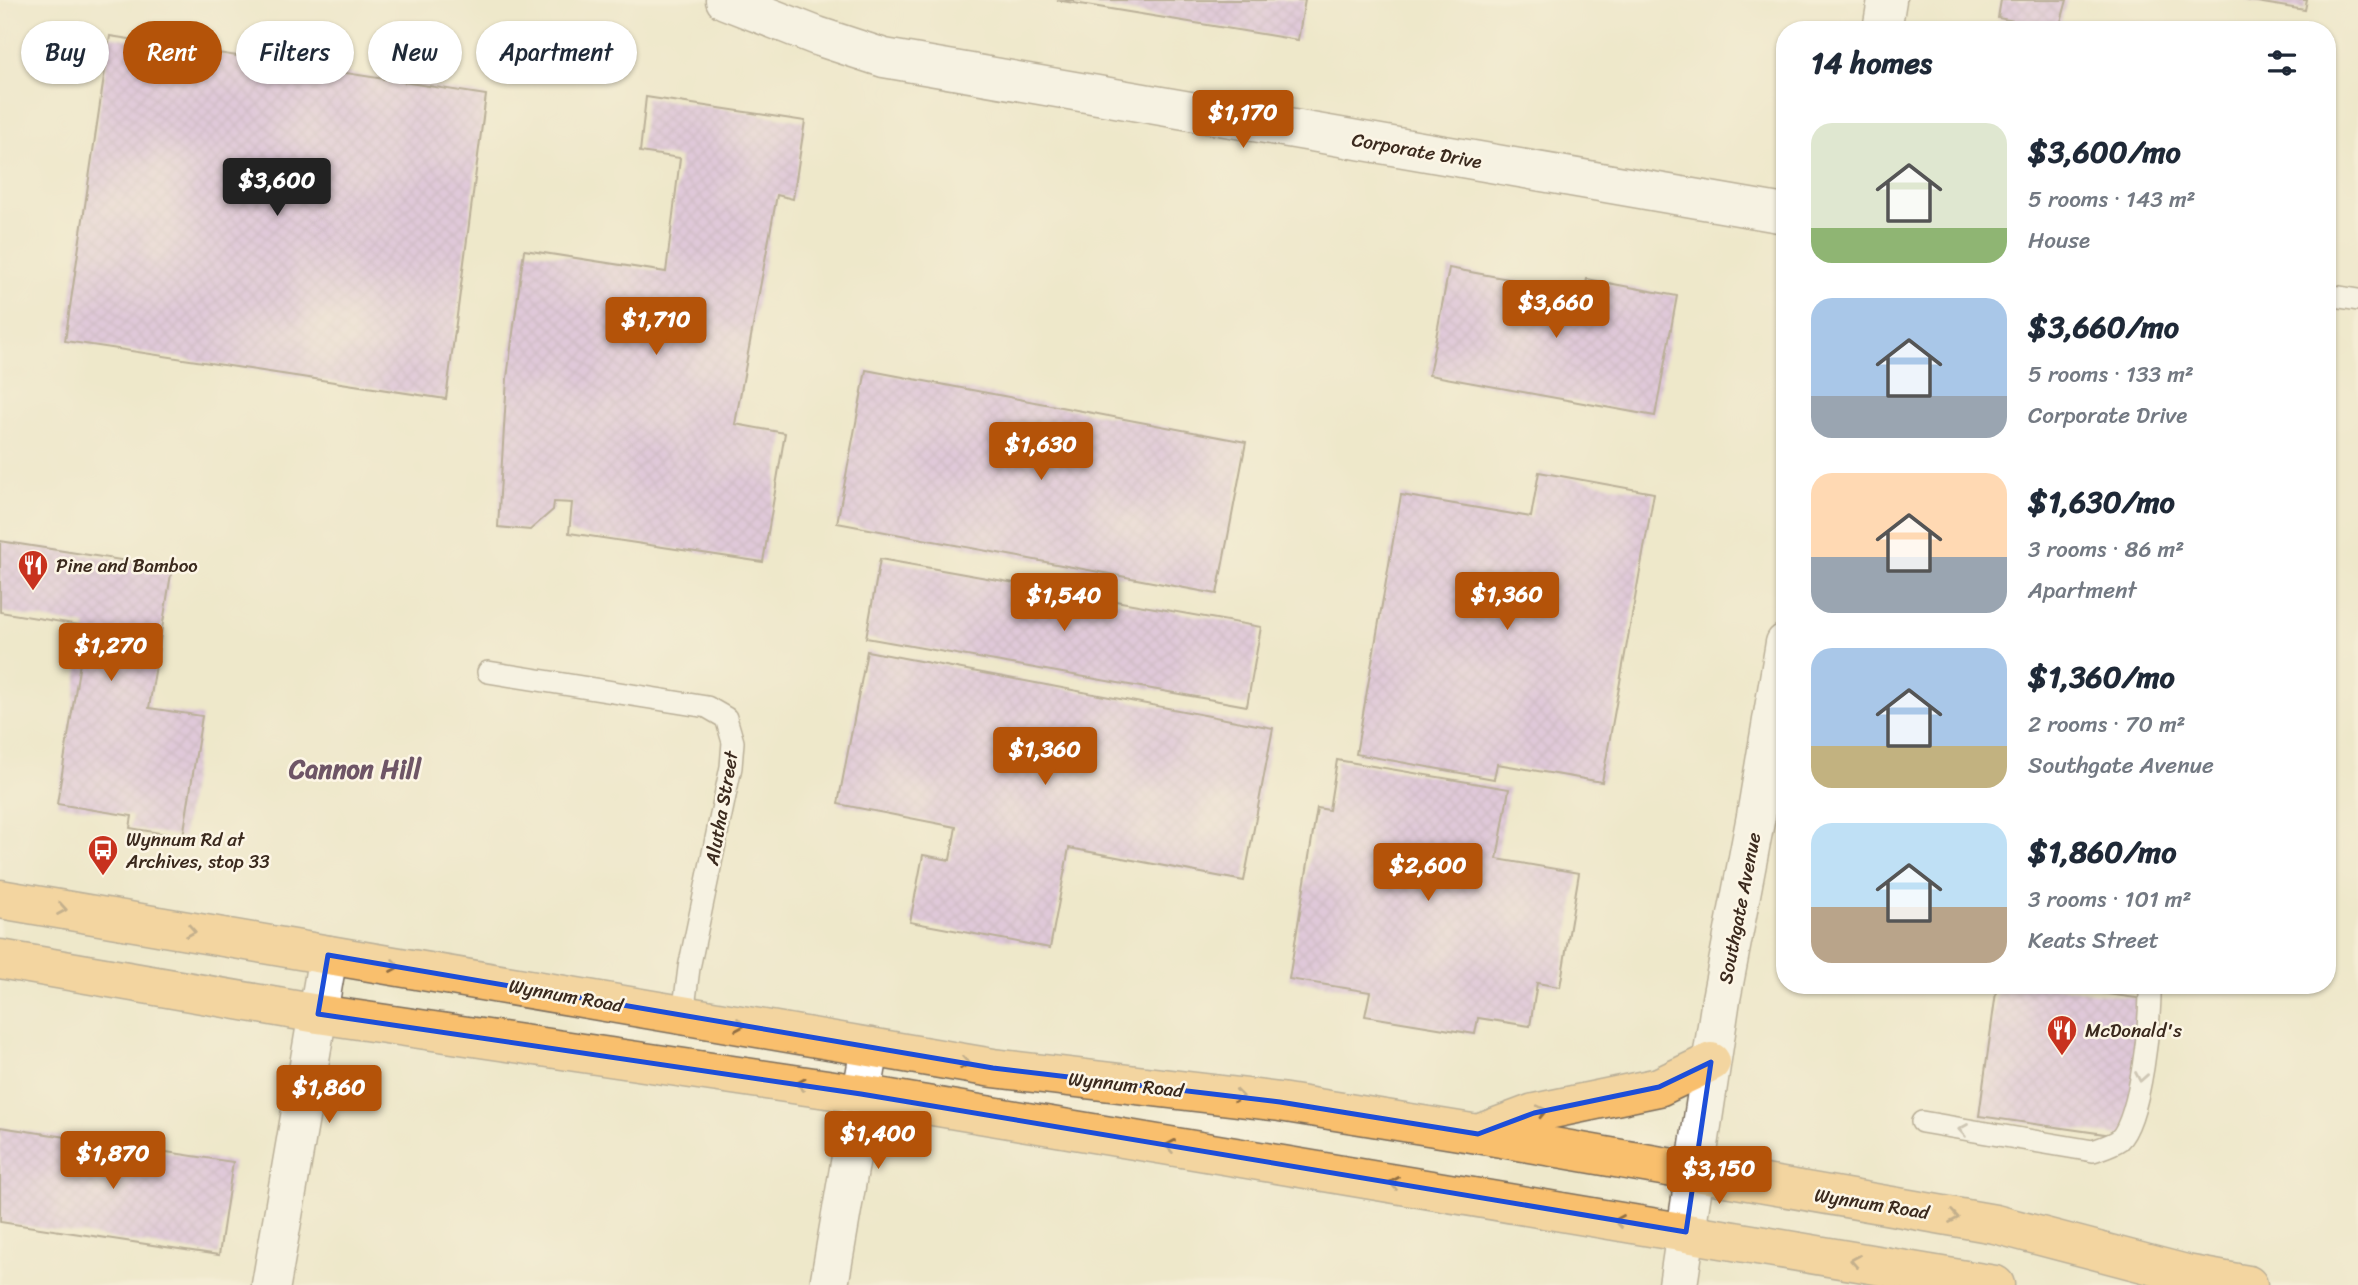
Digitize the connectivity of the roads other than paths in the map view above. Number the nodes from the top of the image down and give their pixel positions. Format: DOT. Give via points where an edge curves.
graph roads {
  1 [pos="725,0"];
  2 [pos="1887,0"];
  3 [pos="1884,21"];
  4 [pos="1776,212"];
  5 [pos="2336,296"];
  6 [pos="2358,300"];
  7 [pos="488,672"];
  8 [pos="1776,694"];
  9 [pos="0,899"];
  10 [pos="328,955"];
  11 [pos="0,959"];
  12 [pos="2147,994"];
  13 [pos="318,1014"];
  14 [pos="683,1015"];
  15 [pos="870,1047"];
  16 [pos="1711,1062"];
  17 [pos="861,1094"];
  18 [pos="1922,1122"];
  19 [pos="1478,1134"];
  20 [pos="1694,1172"];
  21 [pos="1686,1232"];
  22 [pos="271,1285"];
  23 [pos="829,1285"];
  24 [pos="1678,1285"];
  25 [pos="1995,1285"];
  26 [pos="2248,1285"];
  1 -- 4 [label="street, Corporate Drive" via="884,58"];
  2 -- 3 [label="street"];
  5 -- 6 [label="lane"];
  7 -- 14 [label="lane, Alutha Street" via="707,707 726,718 733,741 731,767"];
  8 -- 16 [label="street, Southgate Avenue"];
  9 -- 10 [label="main road, Wynnum Road, one-way"];
  10 -- 13 [label="street"];
  10 -- 14 [label="main road, Wynnum Road, one-way"];
  11 -- 13 [label="main road"];
  12 -- 18 [label="lane, one-way" via="2149,1026 2135,1109 2119,1139 2094,1152"];
  17 -- 13 [label="main road, one-way"];
  13 -- 22 [label="street"];
  14 -- 15 [label="main road, Wynnum Road, one-way"];
  15 -- 17 [label="street"];
  15 -- 19 [label="main road, Wynnum Road, one-way" via="1069,1078 1280,1102"];
  19 -- 16 [label="main road, one-way" via="1534,1113 1658,1087"];
  16 -- 20 [label="street, Southgate Avenue"];
  21 -- 17 [label="main road, one-way"];
  17 -- 23 [label="street"];
  19 -- 20 [label="main road, Wynnum Road"];
  20 -- 21 [label="street, Southgate Avenue"];
  20 -- 26 [label="main road, Wynnum Road, one-way" via="1996,1224"];
  21 -- 24 [label="street, Southgate Avenue"];
  25 -- 21 [label="main road, one-way"];
}
